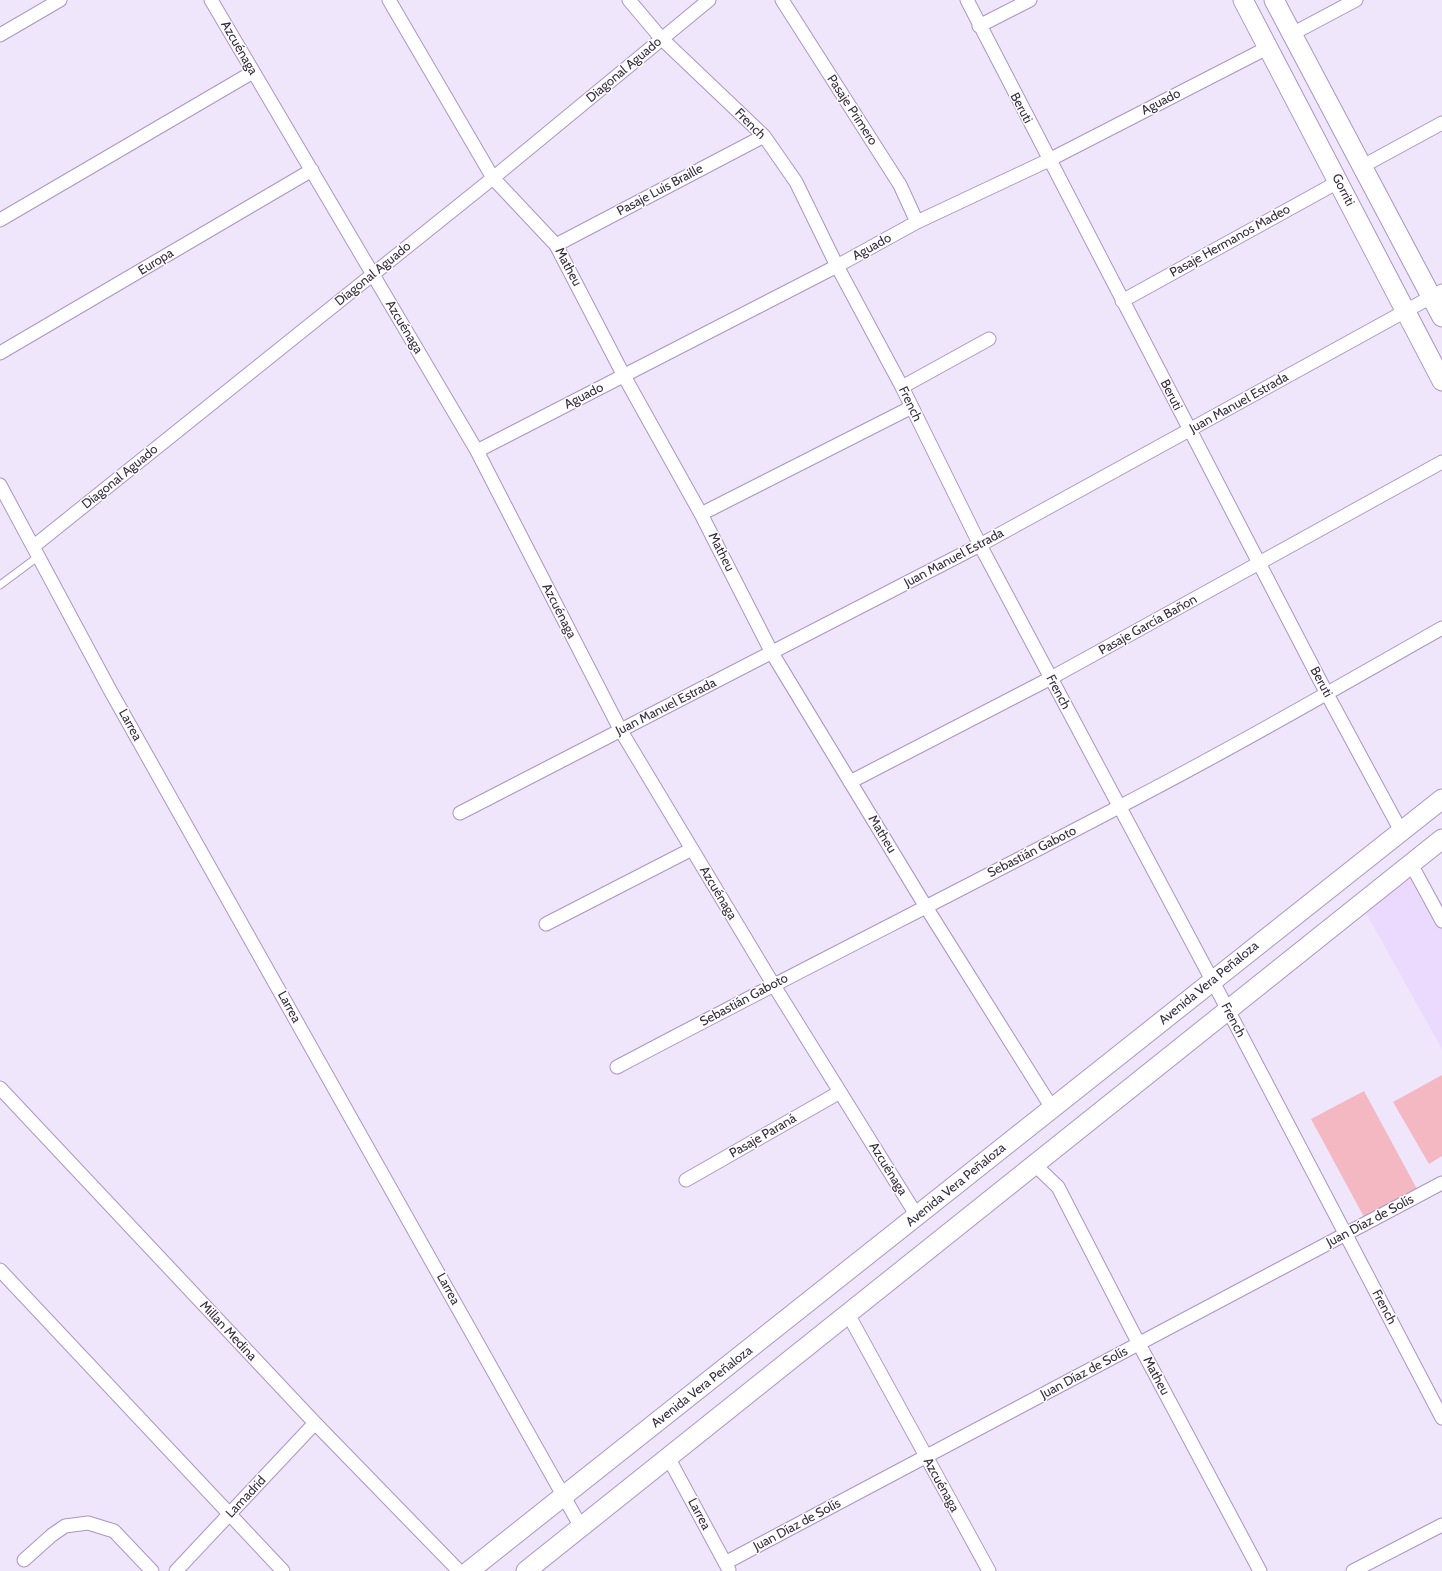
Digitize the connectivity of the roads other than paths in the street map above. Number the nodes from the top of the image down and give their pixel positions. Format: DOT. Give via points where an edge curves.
graph roads {
  1 [pos="60,0"];
  2 [pos="211,0"];
  3 [pos="389,0"];
  4 [pos="629,0"];
  5 [pos="709,0"];
  6 [pos="782,0"];
  7 [pos="967,0"];
  8 [pos="1030,0"];
  9 [pos="1243,0"];
  10 [pos="1274,0"];
  11 [pos="1356,0"];
  12 [pos="979,26"];
  13 [pos="1292,34"];
  14 [pos="0,35"];
  15 [pos="661,38"];
  16 [pos="1269,48"];
  17 [pos="253,72"];
  18 [pos="1442,123"];
  19 [pos="764,136"];
  20 [pos="1048,160"];
  21 [pos="1363,166"];
  22 [pos="312,170"];
  23 [pos="493,178"];
  24 [pos="1338,182"];
  25 [pos="0,220"];
  26 [pos="917,222"];
  27 [pos="556,245"];
  28 [pos="837,266"];
  29 [pos="372,274"];
  30 [pos="1437,294"];
  31 [pos="1122,301"];
  32 [pos="1406,311"];
  33 [pos="1442,317"];
  34 [pos="989,339"];
  35 [pos="0,353"];
  36 [pos="624,376"];
  37 [pos="1442,380"];
  38 [pos="902,387"];
  39 [pos="912,407"];
  40 [pos="1189,430"];
  41 [pos="477,451"];
  42 [pos="1442,462"];
  43 [pos="0,485"];
  44 [pos="701,514"];
  45 [pos="980,545"];
  46 [pos="36,551"];
  47 [pos="1259,564"];
  48 [pos="0,585"];
  49 [pos="1442,628"];
  50 [pos="772,653"];
  51 [pos="1051,678"];
  52 [pos="1326,694"];
  53 [pos="621,731"];
  54 [pos="850,782"];
  55 [pos="1442,799"];
  56 [pos="1119,807"];
  57 [pos="460,813"];
  58 [pos="1401,831"];
  59 [pos="1442,839"];
  60 [pos="692,850"];
  61 [pos="1411,864"];
  62 [pos="926,907"];
  63 [pos="1442,920"];
  64 [pos="546,924"];
  65 [pos="1211,981"];
  66 [pos="773,984"];
  67 [pos="1228,1010"];
  68 [pos="617,1067"];
  69 [pos="0,1088"];
  70 [pos="840,1092"];
  71 [pos="1052,1108"];
  72 [pos="1035,1164"];
  73 [pos="686,1180"];
  74 [pos="1442,1183"];
  75 [pos="917,1216"];
  76 [pos="1346,1234"];
  77 [pos="0,1270"];
  78 [pos="848,1314"];
  79 [pos="1139,1344"];
  80 [pos="1442,1418"];
  81 [pos="315,1423"];
  82 [pos="668,1457"];
  83 [pos="926,1457"];
  84 [pos="564,1495"];
  85 [pos="230,1514"];
  86 [pos="1442,1525"];
  87 [pos="581,1527"];
  88 [pos="24,1560"];
  89 [pos="727,1567"];
  90 [pos="152,1571"];
  91 [pos="176,1571"];
  92 [pos="283,1571"];
  93 [pos="459,1571"];
  94 [pos="469,1571"];
  95 [pos="526,1571"];
  96 [pos="989,1571"];
  97 [pos="1260,1571"];
  98 [pos="1353,1571"];
  1 -- 14 [label="street"];
  2 -- 17 [label="street, Azcuénaga"];
  3 -- 23 [label="street, Matheu"];
  4 -- 15 [label="street, French"];
  5 -- 15 [label="street, Diagonal Aguado"];
  6 -- 26 [label="street, Pasaje Primero" via="900,185"];
  7 -- 12 [label="street, Beruti"];
  8 -- 12 [label="street"];
  9 -- 16 [label="main road, Gorriti"];
  10 -- 13 [label="main road"];
  11 -- 13 [label="street"];
  12 -- 20 [label="street, Beruti"];
  13 -- 21 [label="main road"];
  15 -- 19 [label="street, French"];
  15 -- 23 [label="street, Diagonal Aguado"];
  16 -- 20 [label="street, Aguado"];
  16 -- 24 [label="main road, Gorriti"];
  17 -- 22 [label="street, Azcuénaga"];
  17 -- 25 [label="street"];
  18 -- 21 [label="street"];
  19 -- 27 [label="street, Pasaje Luis Braille"];
  19 -- 28 [label="street, French" via="796,182"];
  20 -- 26 [label="street, Aguado"];
  20 -- 31 [label="street, Beruti"];
  21 -- 30 [label="main road"];
  22 -- 29 [label="street, Azcuénaga"];
  22 -- 35 [label="street, Europa"];
  23 -- 27 [label="street, Matheu"];
  23 -- 29 [label="street, Diagonal Aguado"];
  24 -- 31 [label="street, Pasaje Hermanos Madeo"];
  24 -- 32 [label="main road, Gorriti"];
  26 -- 28 [label="street, Aguado"];
  27 -- 36 [label="street, Matheu"];
  28 -- 36 [label="street, Aguado"];
  28 -- 38 [label="street, French"];
  29 -- 41 [label="street, Azcuénaga"];
  29 -- 46 [label="street, Diagonal Aguado"];
  30 -- 32 [label="street, Juan Manuel Estrada"];
  30 -- 33 [label="main road"];
  31 -- 40 [label="street, Beruti"];
  32 -- 37 [label="main road, Gorriti"];
  32 -- 40 [label="street, Juan Manuel Estrada"];
  34 -- 38 [label="street"];
  36 -- 41 [label="street, Aguado"];
  36 -- 44 [label="street, Matheu"];
  38 -- 39 [label="street, French"];
  39 -- 44 [label="street"];
  39 -- 45 [label="street, French"];
  40 -- 45 [label="street, Juan Manuel Estrada"];
  40 -- 47 [label="street, Beruti"];
  41 -- 53 [label="street, Azcuénaga"];
  42 -- 47 [label="street, Pasaje García Bañon"];
  43 -- 46 [label="street, Larrea"];
  44 -- 50 [label="street, Matheu"];
  45 -- 50 [label="street, Juan Manuel Estrada"];
  45 -- 51 [label="street, French"];
  46 -- 48 [label="lane"];
  46 -- 84 [label="street, Larrea" via="110,690"];
  47 -- 51 [label="street, Pasaje García Bañon"];
  47 -- 52 [label="street, Beruti"];
  49 -- 52 [label="street, Sebastián Gaboto"];
  50 -- 53 [label="street, Juan Manuel Estrada"];
  50 -- 54 [label="street, Matheu"];
  51 -- 54 [label="street, Pasaje García Bañon"];
  51 -- 56 [label="street, French"];
  52 -- 56 [label="street, Sebastián Gaboto"];
  52 -- 58 [label="street, Beruti"];
  53 -- 57 [label="street, Juan Manuel Estrada"];
  53 -- 60 [label="street, Azcuénaga"];
  54 -- 62 [label="street, Matheu"];
  55 -- 58 [label="main road, Avenida Vera Peñaloza"];
  56 -- 62 [label="street, Sebastián Gaboto"];
  56 -- 65 [label="street, French"];
  58 -- 65 [label="main road, Avenida Vera Peñaloza"];
  59 -- 61 [label="main road"];
  60 -- 64 [label="street"];
  60 -- 66 [label="street, Azcuénaga"];
  61 -- 63 [label="street"];
  61 -- 67 [label="main road"];
  62 -- 66 [label="street, Sebastián Gaboto"];
  62 -- 71 [label="street, Matheu"];
  65 -- 67 [label="street, French"];
  65 -- 71 [label="main road, Avenida Vera Peñaloza"];
  66 -- 68 [label="street, Sebastián Gaboto"];
  66 -- 70 [label="street, Azcuénaga"];
  67 -- 72 [label="main road"];
  67 -- 76 [label="street, French"];
  69 -- 81 [label="street, Millan Medina"];
  70 -- 73 [label="street, Pasaje Paraná"];
  70 -- 75 [label="street, Azcuénaga"];
  71 -- 75 [label="main road, Avenida Vera Peñaloza"];
  72 -- 78 [label="main road"];
  72 -- 79 [label="street, Matheu" via="1058,1187"];
  74 -- 76 [label="street, Juan Díaz de Solís"];
  75 -- 84 [label="main road, Avenida Vera Peñaloza"];
  76 -- 79 [label="street, Juan Díaz de Solís"];
  76 -- 80 [label="street, French"];
  77 -- 85 [label="street"];
  78 -- 82 [label="main road"];
  78 -- 83 [label="street, Azcuénaga"];
  79 -- 83 [label="street, Juan Díaz de Solís"];
  79 -- 97 [label="street, Matheu"];
  81 -- 85 [label="street, Lamadrid"];
  81 -- 93 [label="street, Millan Medina"];
  82 -- 87 [label="main road"];
  82 -- 89 [label="street, Larrea"];
  83 -- 89 [label="street, Juan Díaz de Solís"];
  83 -- 96 [label="street, Azcuénaga"];
  84 -- 87 [label="street, Larrea"];
  84 -- 94 [label="main road, Avenida Vera Peñaloza"];
  85 -- 91 [label="street, Lamadrid"];
  85 -- 92 [label="street"];
  86 -- 98 [label="street"];
  87 -- 95 [label="main road"];
  88 -- 90 [label="street" via="65,1526 88,1523 114,1531"];
}
